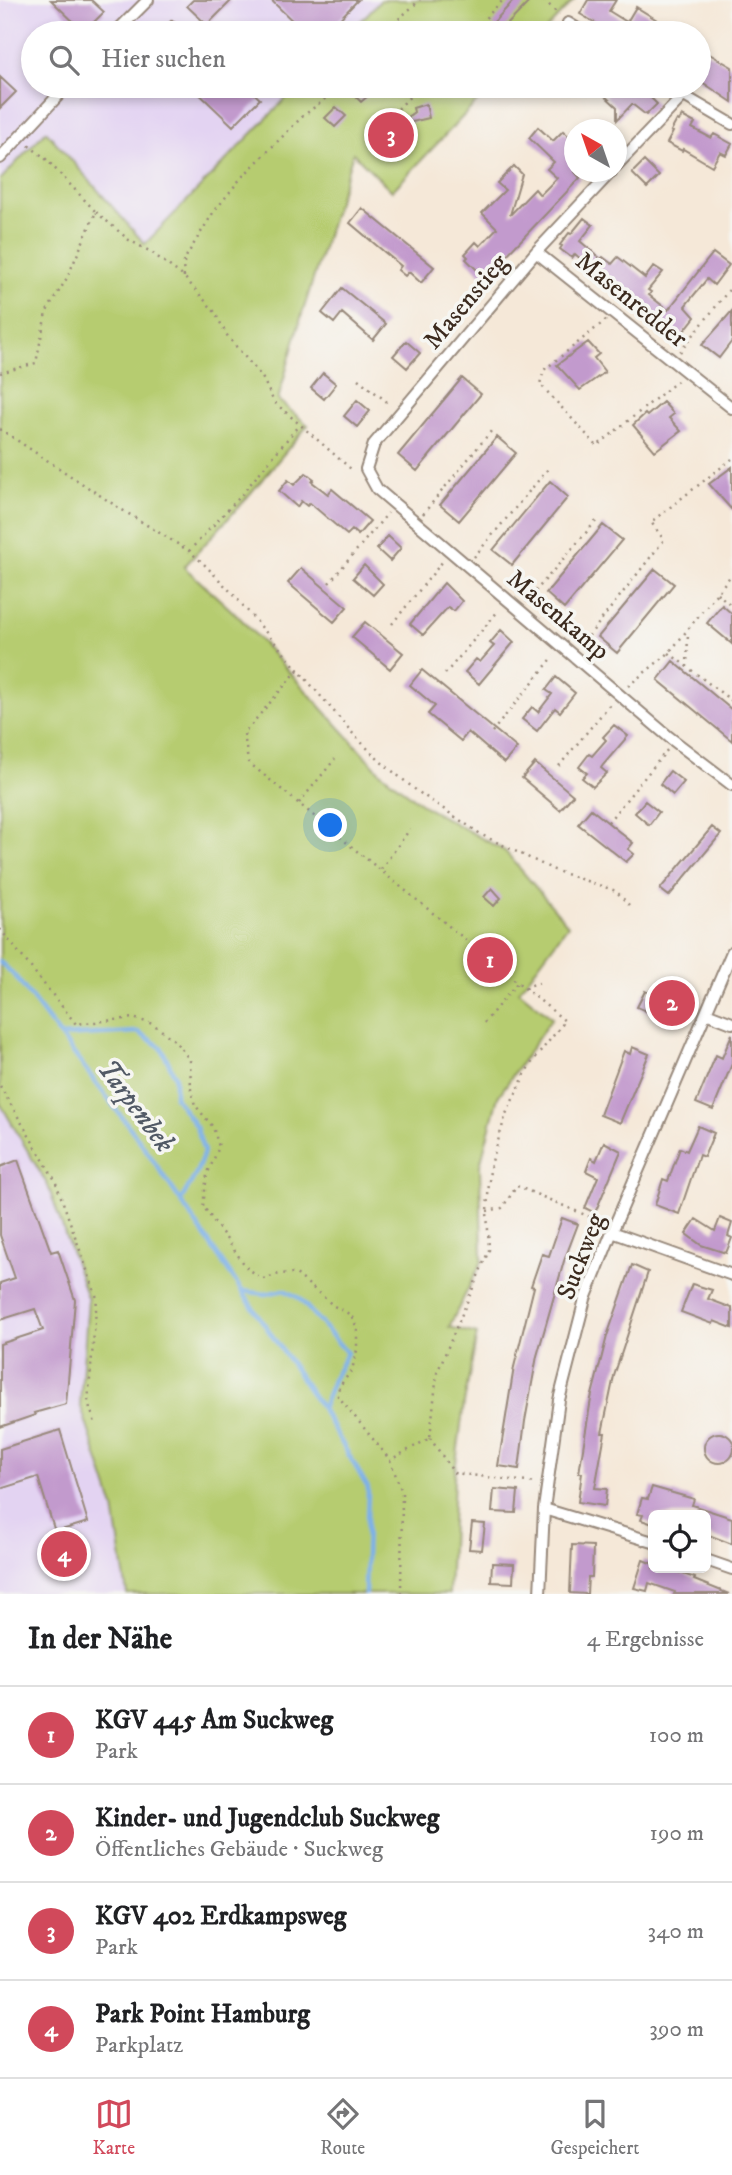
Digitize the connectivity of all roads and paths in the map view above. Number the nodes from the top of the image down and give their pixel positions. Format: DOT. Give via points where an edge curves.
graph roads {
  1 [pos="148,0"];
  2 [pos="420,0"];
  3 [pos="503,0"];
  4 [pos="544,0"];
  5 [pos="127,21"];
  6 [pos="396,21"];
  7 [pos="483,21"];
  8 [pos="566,21"];
  9 [pos="56,98"];
  10 [pos="326,98"];
  11 [pos="408,98"];
  12 [pos="680,98"];
  13 [pos="686,98"];
  14 [pos="732,124"];
  15 [pos="19,139"];
  16 [pos="369,139"];
  17 [pos="627,155"];
  18 [pos="0,158"];
  19 [pos="602,182"];
  20 [pos="96,212"];
  21 [pos="536,251"];
  22 [pos="184,277"];
  23 [pos="732,286"];
  24 [pos="614,314"];
  25 [pos="673,361"];
  26 [pos="0,373"];
  27 [pos="688,373"];
  28 [pos="358,379"];
  29 [pos="732,408"];
  30 [pos="400,412"];
  31 [pos="299,425"];
  32 [pos="0,429"];
  33 [pos="492,430"];
  34 [pos="732,459"];
  35 [pos="366,469"];
  36 [pos="548,469"];
  37 [pos="395,504"];
  38 [pos="597,520"];
  39 [pos="417,522"];
  40 [pos="189,551"];
  41 [pos="451,551"];
  42 [pos="467,565"];
  43 [pos="732,574"];
  44 [pos="329,583"];
  45 [pos="717,593"];
  46 [pos="508,600"];
  47 [pos="732,606"];
  48 [pos="520,610"];
  49 [pos="392,624"];
  50 [pos="688,629"];
  51 [pos="562,646"];
  52 [pos="669,653"];
  53 [pos="573,655"];
  54 [pos="687,667"];
  55 [pos="298,670"];
  56 [pos="445,674"];
  57 [pos="618,694"];
  58 [pos="732,701"];
  59 [pos="492,732"];
  60 [pos="675,741"];
  61 [pos="335,759"];
  62 [pos="559,766"];
  63 [pos="732,785"];
  64 [pos="299,803"];
  65 [pos="608,822"];
  66 [pos="410,829"];
  67 [pos="381,869"];
  68 [pos="629,905"];
  69 [pos="0,929"];
  70 [pos="732,952"];
  71 [pos="517,983"];
  72 [pos="539,984"];
  73 [pos="526,989"];
  74 [pos="706,1013"];
  75 [pos="484,1023"];
  76 [pos="732,1023"];
  77 [pos="0,1086"];
  78 [pos="487,1211"];
  79 [pos="613,1229"];
  80 [pos="732,1275"];
  81 [pos="96,1426"];
  82 [pos="430,1438"];
  83 [pos="390,1460"];
  84 [pos="547,1484"];
  85 [pos="544,1509"];
  86 [pos="648,1540"];
  87 [pos="711,1562"];
  88 [pos="732,1569"];
  89 [pos="401,1594"];
  90 [pos="540,1594"];
  1 -- 5 [label="street"];
  2 -- 6 [label="path"];
  3 -- 7 [label="path"];
  4 -- 8 [label="path"];
  9 -- 15 [label="street"];
  10 -- 22 [label="path" via="241,178 213,213 187,256"];
  11 -- 16 [label="path"];
  12 -- 17 [label="street"];
  13 -- 14 [label="street"];
  15 -- 18 [label="street"];
  15 -- 20 [label="path" via="45,158"];
  19 -- 21 [label="street, Masenstieg"];
  20 -- 22 [label="path"];
  20 -- 26 [label="path" via="68,278 46,313 36,363"];
  21 -- 24 [label="street, Masenredder"];
  21 -- 30 [label="street, Masenstieg"];
  22 -- 31 [label="path" via="262,377 274,402"];
  23 -- 25 [label="path"];
  24 -- 25 [label="street, Masenredder"];
  24 -- 27 [label="path" via="544,370 540,384 597,446"];
  25 -- 27 [label="street, Masenredder"];
  27 -- 29 [label="street, Masenredder"];
  28 -- 30 [label="path"];
  30 -- 35 [label="street, Masenstieg" via="374,444"];
  31 -- 35 [label="path" via="351,469"];
  31 -- 40 [label="path"];
  32 -- 40 [label="path"];
  33 -- 39 [label="path"];
  34 -- 53 [label="path" via="651,522 664,540"];
  35 -- 37 [label="street, Masenkamp" via="377,489"];
  36 -- 42 [label="path"];
  37 -- 39 [label="street, Masenkamp"];
  37 -- 44 [label="path"];
  38 -- 48 [label="path"];
  39 -- 41 [label="street, Masenkamp"];
  40 -- 55 [label="path" via="233,593"];
  41 -- 42 [label="street, Masenkamp"];
  41 -- 49 [label="path"];
  42 -- 46 [label="street, Masenkamp"];
  43 -- 45 [label="path"];
  45 -- 47 [label="path"];
  45 -- 50 [label="path"];
  46 -- 48 [label="street, Masenkamp"];
  46 -- 56 [label="path"];
  48 -- 51 [label="street, Masenkamp"];
  50 -- 52 [label="path"];
  50 -- 54 [label="path"];
  51 -- 53 [label="street, Masenkamp"];
  51 -- 59 [label="path"];
  52 -- 54 [label="path"];
  52 -- 57 [label="path"];
  53 -- 57 [label="street, Masenkamp"];
  54 -- 58 [label="path"];
  55 -- 64 [label="path" via="244,733 248,762"];
  55 -- 68 [label="path" via="369,751 451,816 540,863 616,891"];
  57 -- 60 [label="street, Masenkamp"];
  57 -- 62 [label="path"];
  60 -- 63 [label="street, Masenkamp"];
  60 -- 65 [label="path"];
  61 -- 64 [label="path"];
  64 -- 67 [label="path"];
  66 -- 67 [label="path"];
  67 -- 71 [label="path"];
  69 -- 83 [label="path" via="76,1024 133,1018 153,1024 190,1060 195,1105 213,1126 219,1147 203,1206 247,1268 263,1279 295,1273 351,1315 357,1328 357,1350 338,1395"];
  70 -- 74 [label="street, Suckweg"];
  71 -- 73 [label="path"];
  71 -- 75 [label="path"];
  72 -- 73 [label="path"];
  73 -- 78 [label="path" via="565,1021 529,1066 506,1114 490,1168"];
  74 -- 76 [label="street"];
  74 -- 79 [label="street, Suckweg"];
  77 -- 81 [label="path" via="55,1180 97,1298 88,1402"];
  78 -- 79 [label="path" via="502,1208 517,1186"];
  78 -- 82 [label="path" via="489,1250 437,1373"];
  79 -- 80 [label="street"];
  79 -- 84 [label="street, Suckweg" via="585,1299 565,1375"];
  82 -- 83 [label="path"];
  82 -- 84 [label="path" via="454,1474"];
  83 -- 89 [label="path" via="402,1492"];
  84 -- 85 [label="street, Suckweg"];
  85 -- 86 [label="street"];
  85 -- 90 [label="street, Suckweg"];
  87 -- 88 [label="street"];
}
